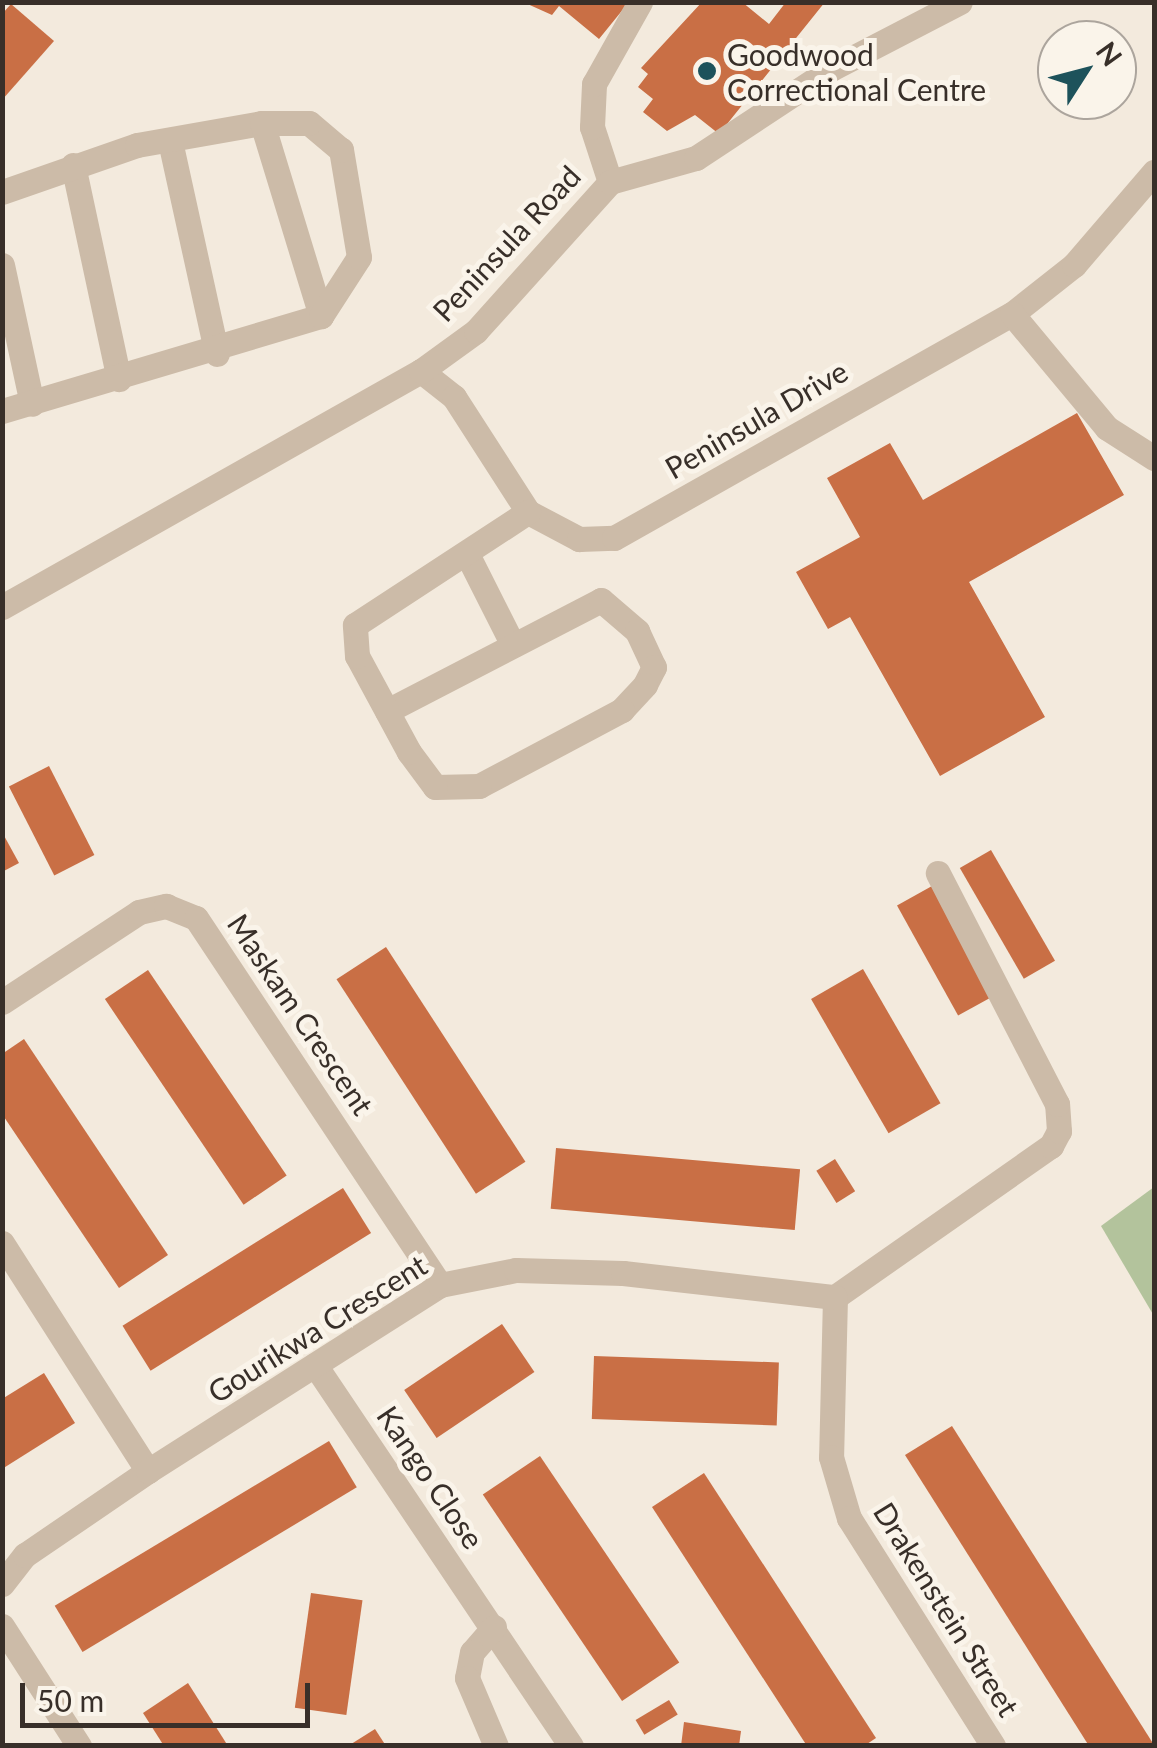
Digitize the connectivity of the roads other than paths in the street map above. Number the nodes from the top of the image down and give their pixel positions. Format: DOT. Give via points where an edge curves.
graph roads {
  1 [pos="640,2"];
  2 [pos="960,2"];
  3 [pos="262,123"];
  4 [pos="170,142"];
  5 [pos="73,165"];
  6 [pos="1154,172"];
  7 [pos="610,182"];
  8 [pos="2,192"];
  9 [pos="2,265"];
  10 [pos="1012,314"];
  11 [pos="321,316"];
  12 [pos="217,354"];
  13 [pos="421,371"];
  14 [pos="119,379"];
  15 [pos="32,404"];
  16 [pos="2,411"];
  17 [pos="1154,458"];
  18 [pos="528,512"];
  19 [pos="467,554"];
  20 [pos="2,607"];
  21 [pos="513,645"];
  22 [pos="387,710"];
  23 [pos="938,873"];
  24 [pos="2,1002"];
  25 [pos="2,1243"];
  26 [pos="440,1285"];
  27 [pos="835,1297"];
  28 [pos="314,1365"];
  29 [pos="148,1471"];
  30 [pos="2,1584"];
  31 [pos="2,1626"];
  32 [pos="494,1626"];
  33 [pos="78,1746"];
  34 [pos="496,1746"];
  35 [pos="571,1746"];
  36 [pos="993,1746"];
  1 -- 7 [label="street" via="594,84 592,127"];
  2 -- 7 [label="street, Peninsula Road" via="831,70 696,158"];
  3 -- 4 [label="street"];
  3 -- 11 [label="street"];
  3 -- 11 [label="street" via="293,120 325,132 346,166 359,258"];
  4 -- 5 [label="street"];
  4 -- 12 [label="street"];
  5 -- 8 [label="street"];
  5 -- 14 [label="street"];
  6 -- 10 [label="street, Peninsula Drive" via="1074,265"];
  7 -- 13 [label="street, Peninsula Road" via="476,332"];
  9 -- 15 [label="street"];
  10 -- 17 [label="street" via="1107,428"];
  10 -- 18 [label="street, Peninsula Drive" via="614,538 579,539"];
  11 -- 12 [label="street"];
  12 -- 14 [label="street"];
  13 -- 18 [label="street" via="454,397"];
  13 -- 20 [label="street, Peninsula Road"];
  14 -- 15 [label="street"];
  15 -- 16 [label="street"];
  18 -- 19 [label="street"];
  19 -- 21 [label="street"];
  19 -- 22 [label="street" via="355,625 357,656"];
  21 -- 22 [label="street"];
  21 -- 22 [label="street" via="601,600 638,631 654,667 622,710 456,792 434,787"];
  23 -- 27 [label="street" via="1057,1104 1059,1131 1042,1152"];
  24 -- 26 [label="street, Maskam Crescent" via="139,912 166,906 196,918"];
  25 -- 29 [label="street"];
  26 -- 27 [label="street, Gourikwa Crescent" via="552,1271"];
  26 -- 28 [label="street, Gourikwa Crescent"];
  27 -- 36 [label="street, Drakenstein Street" via="831,1457 849,1518"];
  28 -- 29 [label="street, Gourikwa Crescent"];
  28 -- 32 [label="street, Kango Close"];
  29 -- 30 [label="street, Gourikwa Crescent" via="25,1556"];
  31 -- 33 [label="street"];
  32 -- 34 [label="street" via="472,1652 466,1678"];
  32 -- 35 [label="street, Kango Close"];
}
